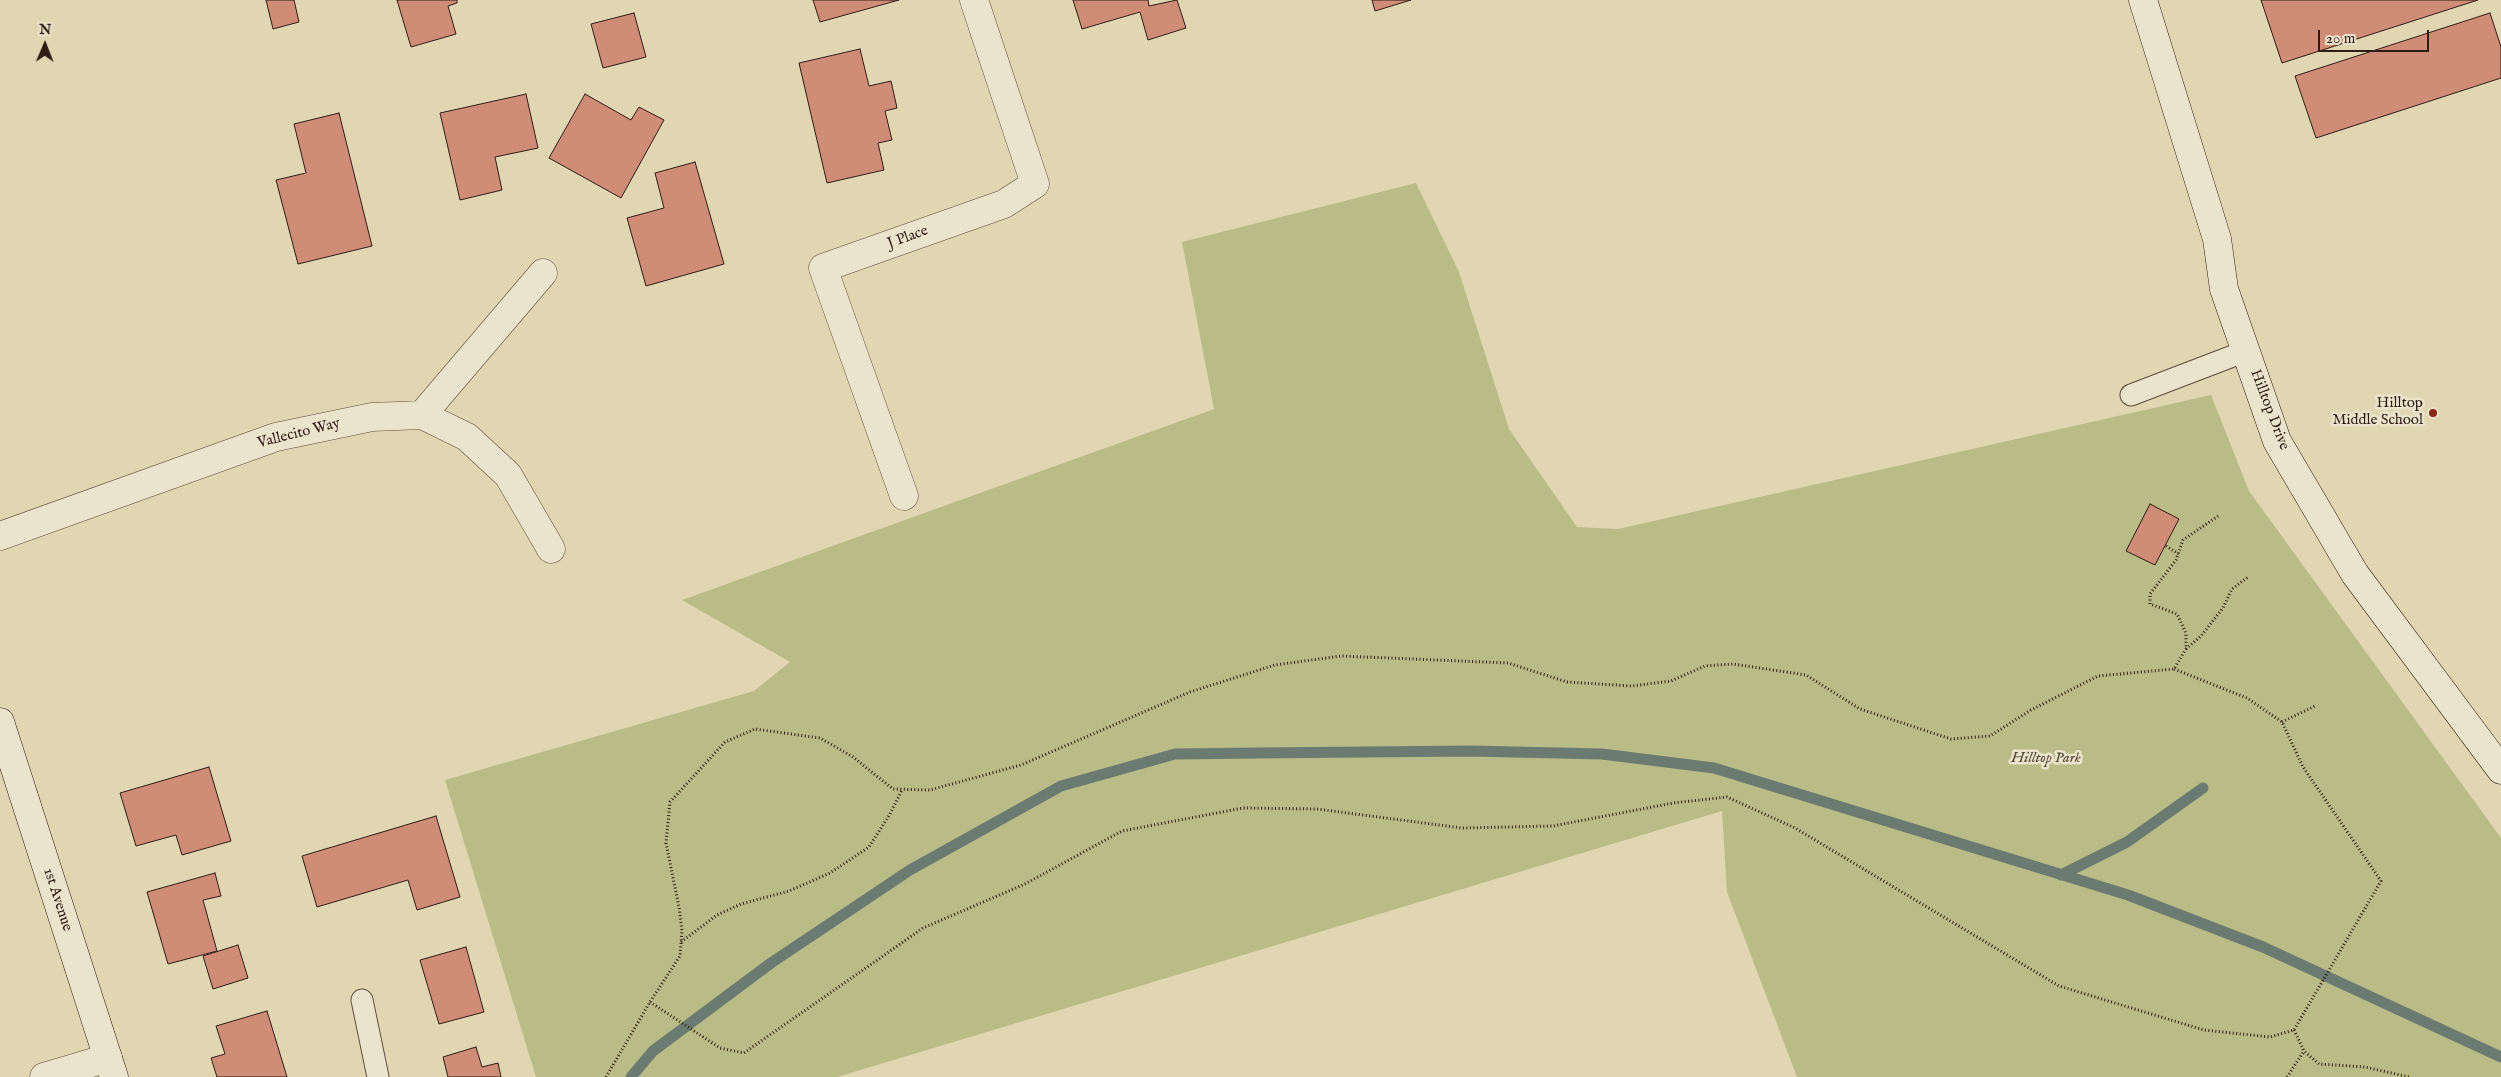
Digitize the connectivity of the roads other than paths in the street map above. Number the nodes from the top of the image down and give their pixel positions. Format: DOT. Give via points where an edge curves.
graph roads {
  1 [pos="974,0"];
  2 [pos="2143,0"];
  3 [pos="543,273"];
  4 [pos="2246,351"];
  5 [pos="2131,395"];
  6 [pos="422,415"];
  7 [pos="904,496"];
  8 [pos="0,536"];
  9 [pos="551,549"];
  10 [pos="0,722"];
  11 [pos="2501,770"];
  12 [pos="362,1000"];
  13 [pos="111,1068"];
  14 [pos="44,1077"];
  15 [pos="378,1077"];
  1 -- 7 [label="street, J Place" via="1035,184 1004,204 823,268"];
  2 -- 4 [label="street, Hilltop Drive" via="2217,239 2224,289"];
  3 -- 6 [label="street"];
  4 -- 5 [label="lane"];
  4 -- 11 [label="street, Hilltop Drive" via="2277,441 2355,574"];
  6 -- 8 [label="street, Vallecito Way" via="372,417 276,437"];
  6 -- 9 [label="street, Vallecito Way" via="467,437 508,475"];
  10 -- 13 [label="street, 1st Avenue"];
  12 -- 15 [label="lane"];
  13 -- 14 [label="street"];
}
